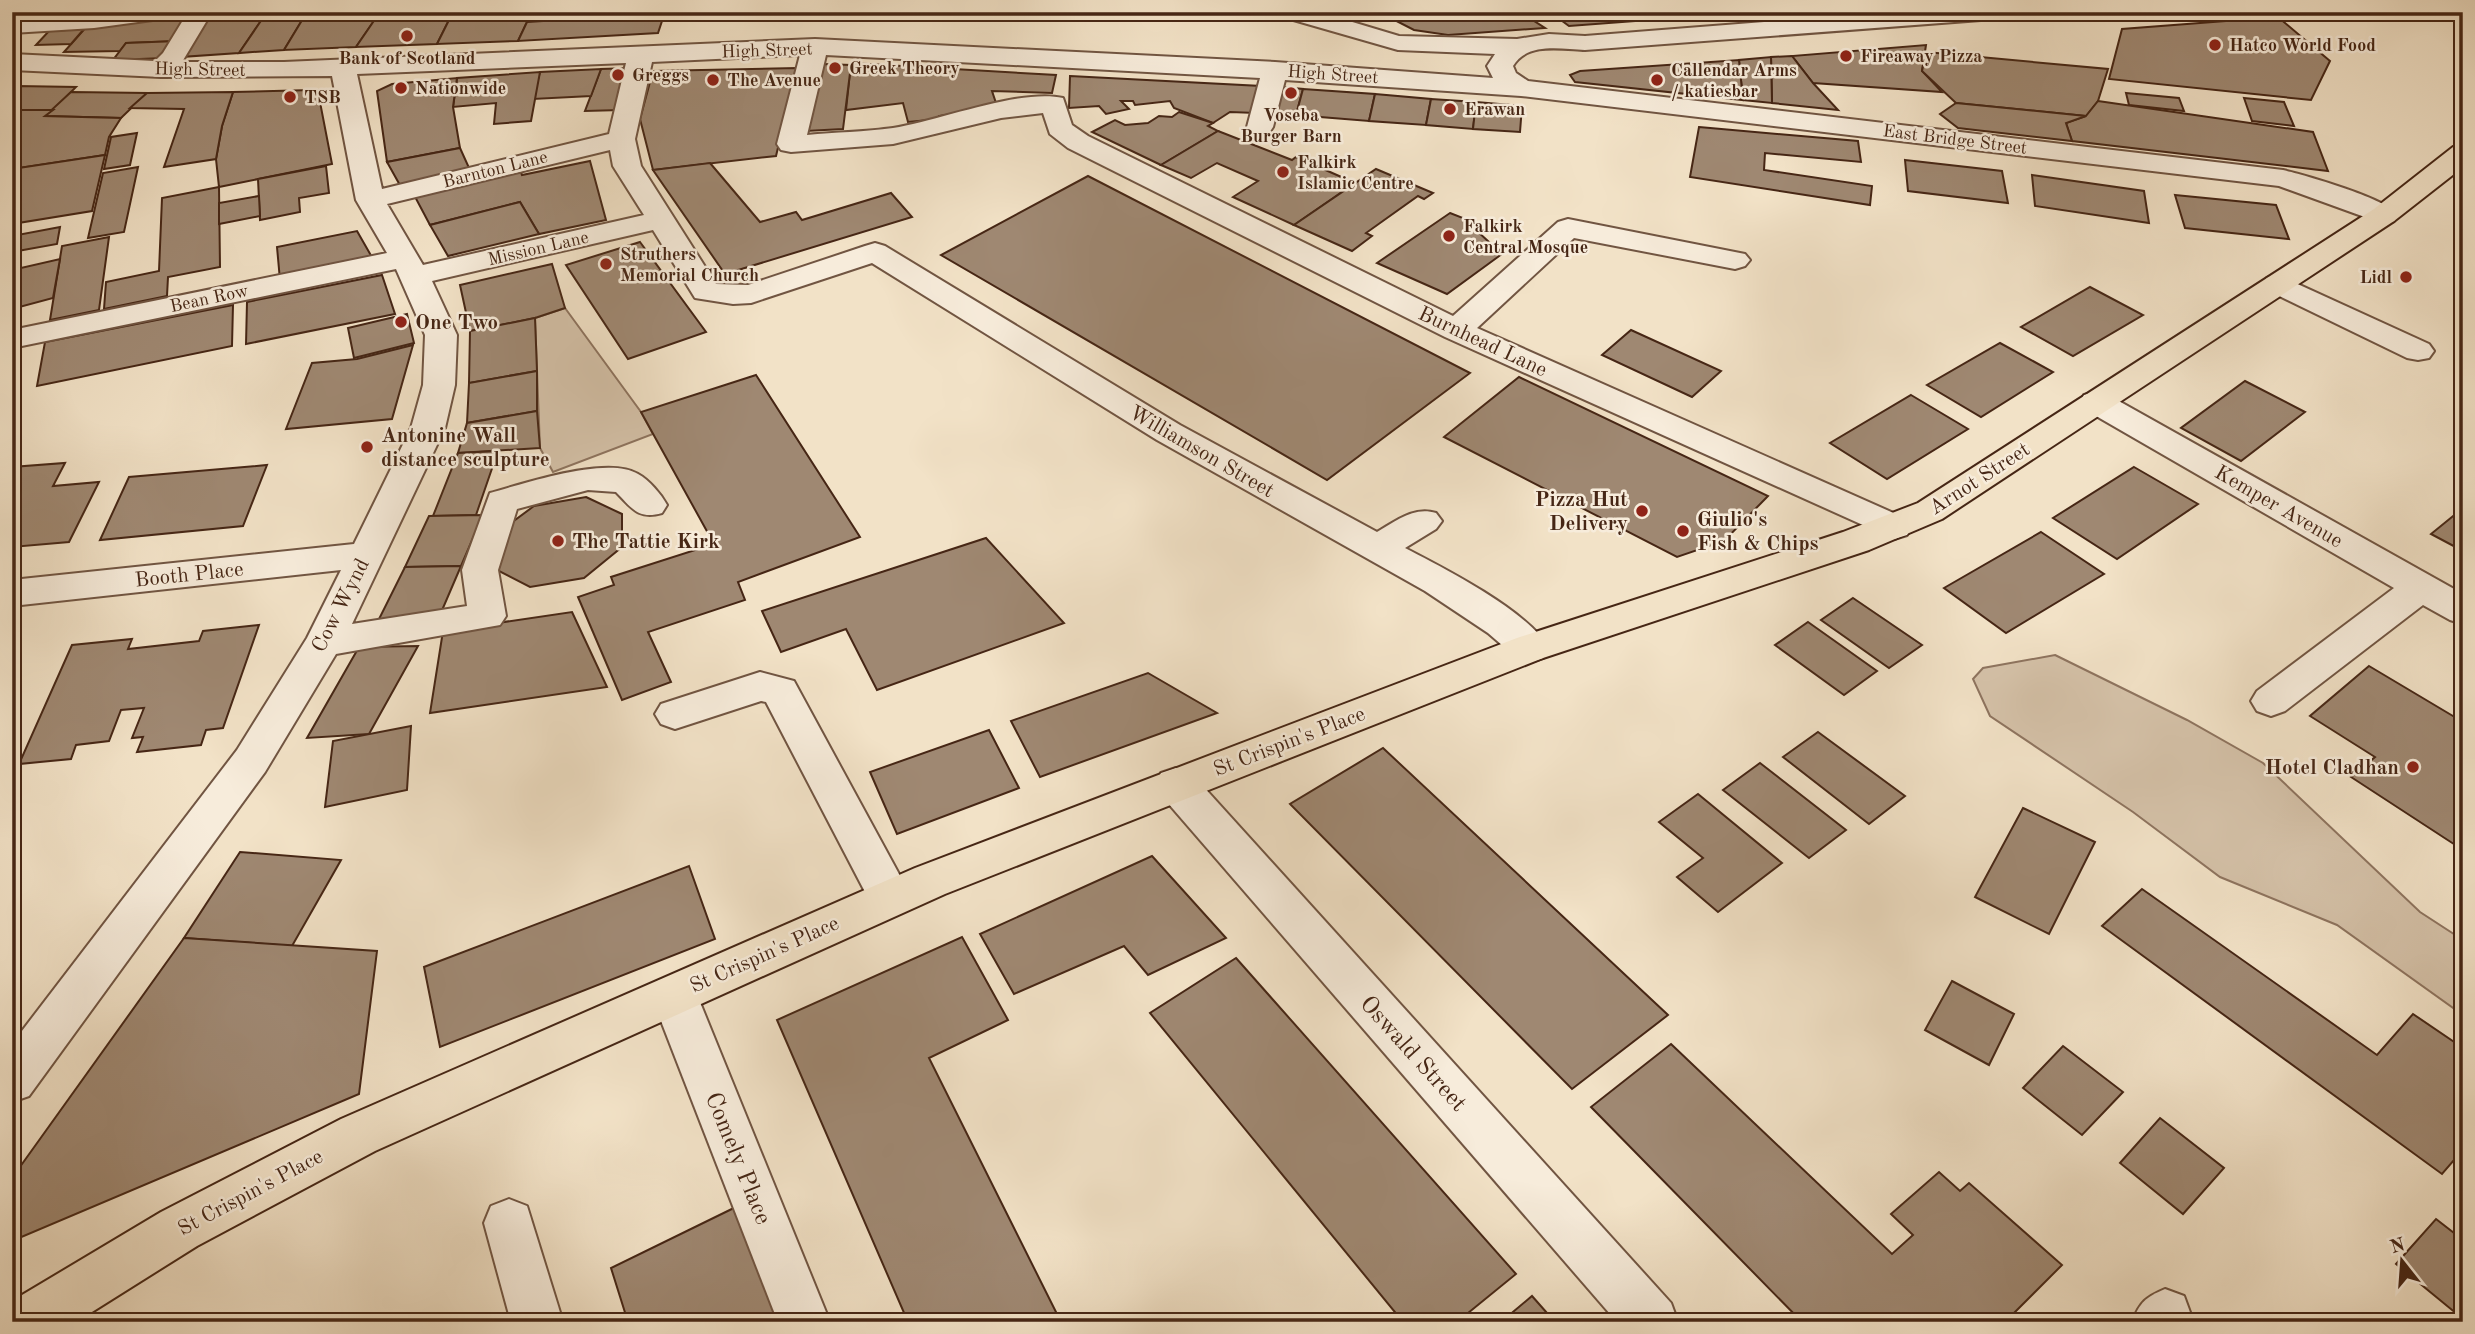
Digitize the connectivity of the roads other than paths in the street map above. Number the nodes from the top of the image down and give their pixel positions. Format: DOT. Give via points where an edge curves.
graph roads {
  1 [pos="158,12"];
  2 [pos="201,12"];
  3 [pos="1994,12"];
  4 [pos="12,26"];
  5 [pos="1280,40"];
  6 [pos="1526,45"];
  7 [pos="815,47"];
  8 [pos="641,54"];
  9 [pos="12,62"];
  10 [pos="343,68"];
  11 [pos="161,69"];
  12 [pos="1521,88"];
  13 [pos="1260,127"];
  14 [pos="621,139"];
  15 [pos="2463,153"];
  16 [pos="370,200"];
  17 [pos="2384,215"];
  18 [pos="661,220"];
  19 [pos="1735,260"];
  20 [pos="410,267"];
  21 [pos="2278,284"];
  22 [pos="1456,330"];
  23 [pos="12,339"];
  24 [pos="2418,351"];
  25 [pos="2096,402"];
  26 [pos="650,505"];
  27 [pos="1424,521"];
  28 [pos="1894,527"];
  29 [pos="1377,548"];
  30 [pos="365,555"];
  31 [pos="2421,587"];
  32 [pos="12,593"];
  33 [pos="2463,611"];
  34 [pos="324,642"];
  35 [pos="1530,648"];
  36 [pos="2271,701"];
  37 [pos="675,714"];
  38 [pos="1176,784"];
  39 [pos="890,898"];
  40 [pos="674,995"];
  41 [pos="12,1081"];
  42 [pos="509,1223"];
  43 [pos="27,1322"];
  44 [pos="537,1322"];
  45 [pos="804,1322"];
  46 [pos="1653,1322"];
  1 -- 4 [label="street"];
  2 -- 11 [label="street"];
  3 -- 6 [label="street"];
  5 -- 6 [label="street"];
  5 -- 7 [label="street, High Street"];
  5 -- 12 [label="street, High Street"];
  5 -- 13 [label="street"];
  6 -- 12 [label="street" via="1504,55 1500,66 1504,77"];
  7 -- 8 [label="street, High Street"];
  7 -- 22 [label="street, Burnhead Lane" via="791,144 893,136 1001,110 1054,104 1059,128 1078,142"];
  8 -- 10 [label="street, High Street"];
  8 -- 14 [label="street"];
  9 -- 11 [label="street, High Street"];
  10 -- 11 [label="street, High Street"];
  10 -- 16 [label="street, Cow Wynd"];
  12 -- 17 [label="street, East Bridge Street" via="2283,178"];
  14 -- 16 [label="street, Barnton Lane"];
  14 -- 18 [label="street" via="627,166"];
  15 -- 17 [label="main road, Arnot Street"];
  16 -- 20 [label="street, Cow Wynd"];
  17 -- 21 [label="main road, Arnot Street"];
  18 -- 20 [label="street, Mission Lane"];
  18 -- 29 [label="street, Williamson Street" via="705,292 751,294 875,252 1195,449"];
  19 -- 22 [label="street" via="1567,228"];
  20 -- 23 [label="street, Bean Row"];
  20 -- 30 [label="street, Cow Wynd" via="441,335 439,385 428,428"];
  21 -- 24 [label="street"];
  21 -- 25 [label="main road, Arnot Street"];
  22 -- 28 [label="street, Burnhead Lane"];
  25 -- 28 [label="main road, Arnot Street" via="1930,511"];
  25 -- 31 [label="street, Kemper Avenue"];
  26 -- 34 [label="street" via="625,481 588,479 502,500 480,570 487,616"];
  27 -- 29 [label="street"];
  28 -- 35 [label="main road, Arnot Street"];
  29 -- 35 [label="street, Williamson Street" via="1500,621"];
  30 -- 32 [label="street, Booth Place"];
  30 -- 34 [label="street, Cow Wynd"];
  31 -- 33 [label="street, Kemper Avenue"];
  31 -- 36 [label="street"];
  34 -- 41 [label="street, Cow Wynd" via="251,761"];
  35 -- 38 [label="main road, St Crispin's Place"];
  37 -- 39 [label="street" via="760,686 780,691"];
  38 -- 39 [label="main road, St Crispin's Place"];
  38 -- 46 [label="street, Oswald Street"];
  39 -- 40 [label="main road, St Crispin's Place"];
  40 -- 43 [label="main road, St Crispin's Place" via="358,1135 179,1228"];
  40 -- 45 [label="street, Comely Place"];
  42 -- 44 [label="street"];
}
